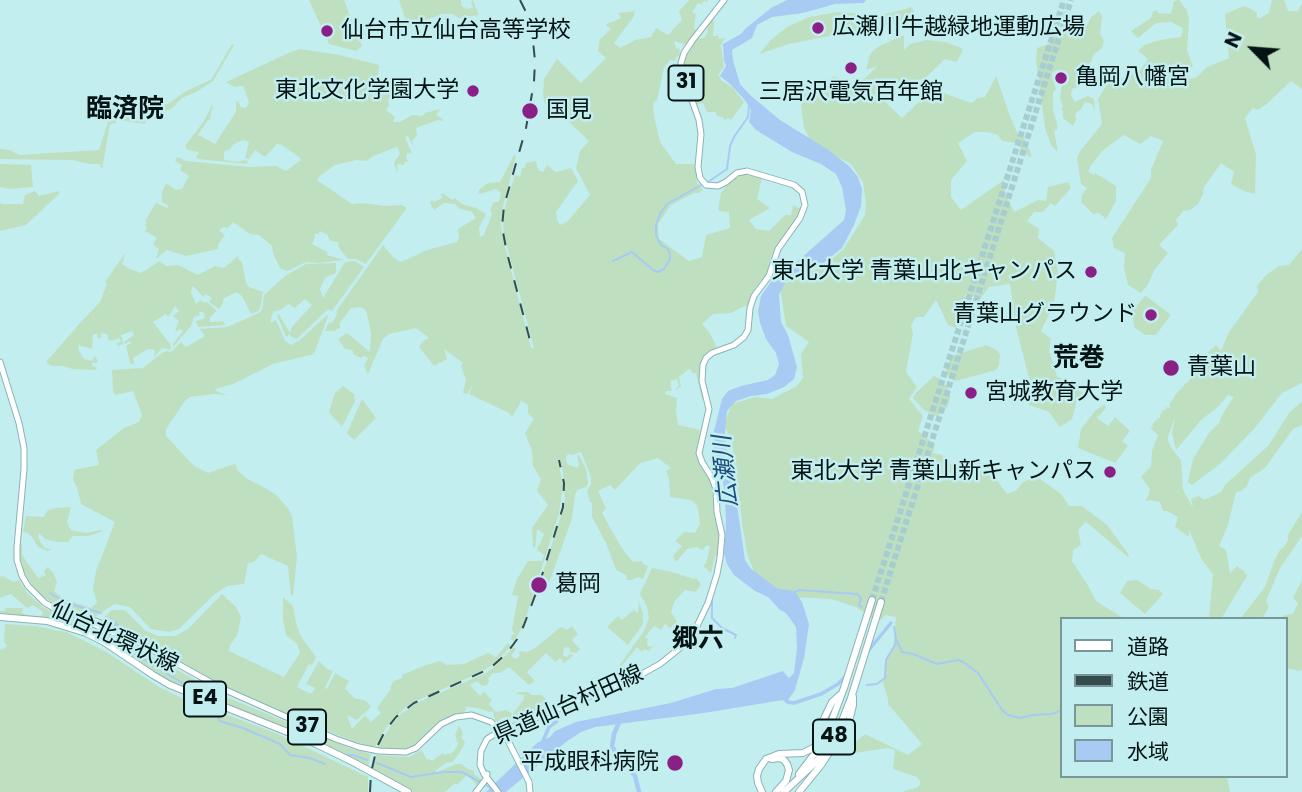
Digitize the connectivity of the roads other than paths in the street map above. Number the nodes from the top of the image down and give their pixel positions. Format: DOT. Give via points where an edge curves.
graph roads {
  1 [pos="724,0"];
  2 [pos="0,362"];
  3 [pos="0,371"];
  4 [pos="872,600"];
  5 [pos="881,602"];
  6 [pos="0,619"];
  7 [pos="113,630"];
  8 [pos="842,690"];
  9 [pos="853,691"];
  10 [pos="848,707"];
  11 [pos="819,729"];
  12 [pos="846,734"];
  13 [pos="486,780"];
  14 [pos="528,788"];
  15 [pos="402,792"];
  16 [pos="408,792"];
  17 [pos="476,792"];
  18 [pos="500,792"];
  19 [pos="764,792"];
  20 [pos="780,792"];
  21 [pos="799,792"];
  1 -- 13 [label="main road, 県道仙台村田線 / 31" via="681,63 699,120 700,178 709,186 722,185 747,171 794,185 802,192 805,205 754,296 744,337 712,353 703,365 709,411 699,453 715,485 722,535 708,603 686,641 660,664 495,734 484,744 480,760"];
  2 -- 7 [label="main road, 仙台北環状線 / 37" via="24,447 17,547 22,576 49,605"];
  3 -- 7 [label="main road, 仙台北環状線 / 37" via="21,447 14,548 19,576 45,606"];
  4 -- 8 [label="highway, 48"];
  5 -- 9 [label="highway, 48"];
  6 -- 15 [label="highway, E4" via="51,625 86,637 168,688 309,744"];
  6 -- 16 [label="highway, E4" via="47,621 86,633 170,684 310,741"];
  7 -- 14 [label="main road, 仙台北環状線 / 37, bridge" via="230,692 364,748 410,751 444,722 477,716 505,735"];
  8 -- 11 [label="highway"];
  8 -- 19 [label="highway" via="830,723 813,748 800,754 775,754 763,762 757,776"];
  8 -- 20 [label="highway, 48" via="819,748"];
  9 -- 10 [label="highway, 48"];
  9 -- 12 [label="highway"];
  10 -- 20 [label="highway, 48" via="824,752"];
  10 -- 21 [label="highway" via="834,744"];
  13 -- 17 [label="main road"];
  13 -- 18 [label="main road, 県道仙台村田線 / 31"];
  19 -- 20 [label="highway" via="760,774 767,762 776,758 786,762 789,770"];
}
